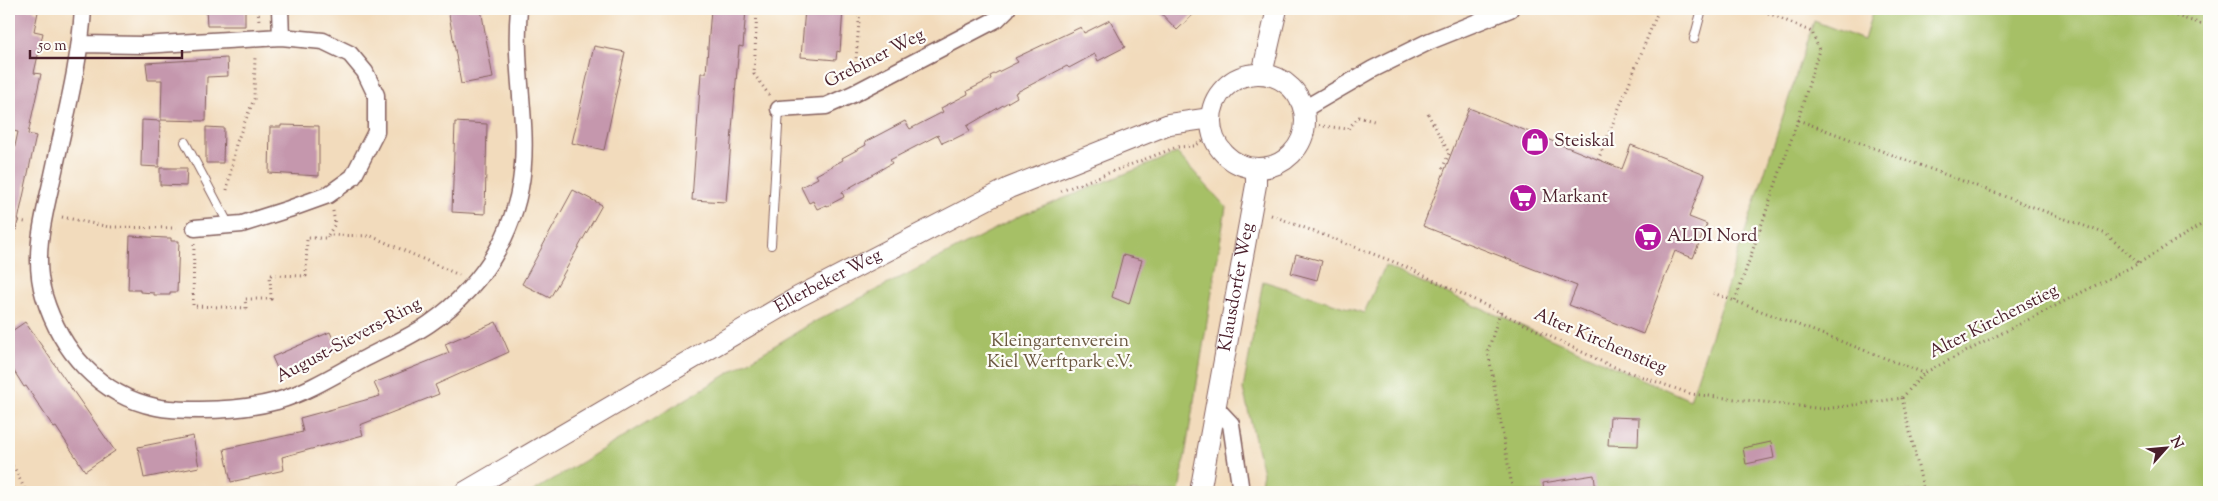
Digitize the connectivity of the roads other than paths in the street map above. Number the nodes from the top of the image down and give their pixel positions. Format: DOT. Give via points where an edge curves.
graph roads {
  1 [pos="83,9"];
  2 [pos="280,9"];
  3 [pos="519,9"];
  4 [pos="1007,9"];
  5 [pos="1277,9"];
  6 [pos="1510,9"];
  7 [pos="1702,9"];
  8 [pos="281,38"];
  9 [pos="1694,39"];
  10 [pos="81,44"];
  11 [pos="1262,74"];
  12 [pos="780,109"];
  13 [pos="1305,116"];
  14 [pos="1212,127"];
  15 [pos="185,142"];
  16 [pos="1256,168"];
  17 [pos="229,225"];
  18 [pos="194,228"];
  19 [pos="772,245"];
  20 [pos="1215,407"];
  21 [pos="465,492"];
  22 [pos="1200,492"];
  23 [pos="1239,492"];
  1 -- 10 [label="street, August-Sievers-Ring"];
  2 -- 8 [label="street"];
  3 -- 10 [label="street, August-Sievers-Ring" via="517,34 525,133 524,173 515,212 499,248 476,281 429,324 322,381 278,401 233,410 157,408 128,398 100,382 76,360 44,296 38,262 42,225"];
  4 -- 12 [label="street, Grebiner Weg" via="997,19 826,106"];
  5 -- 11 [label="street"];
  6 -- 13 [label="street" via="1430,40 1373,69"];
  7 -- 9 [label="lane"];
  8 -- 10 [label="street" via="142,45"];
  8 -- 17 [label="street" via="323,41 350,54 365,72 376,95 376,132 353,176 328,195 242,224"];
  11 -- 13 [label="street" via="1276,77 1289,85 1298,96"];
  11 -- 14 [label="street" via="1244,76 1228,85 1216,100"];
  12 -- 19 [label="lane"];
  13 -- 16 [label="street" via="1298,147 1280,163"];
  14 -- 16 [label="street" via="1223,152 1238,164"];
  14 -- 21 [label="street, Ellerbeker Weg" via="1169,124 1009,188 798,297"];
  15 -- 17 [label="lane"];
  16 -- 20 [label="street, Klausdorfer Weg" via="1256,185"];
  17 -- 18 [label="street"];
  20 -- 22 [label="street, Klausdorfer Weg"];
  20 -- 23 [label="street" via="1231,424"];
}
